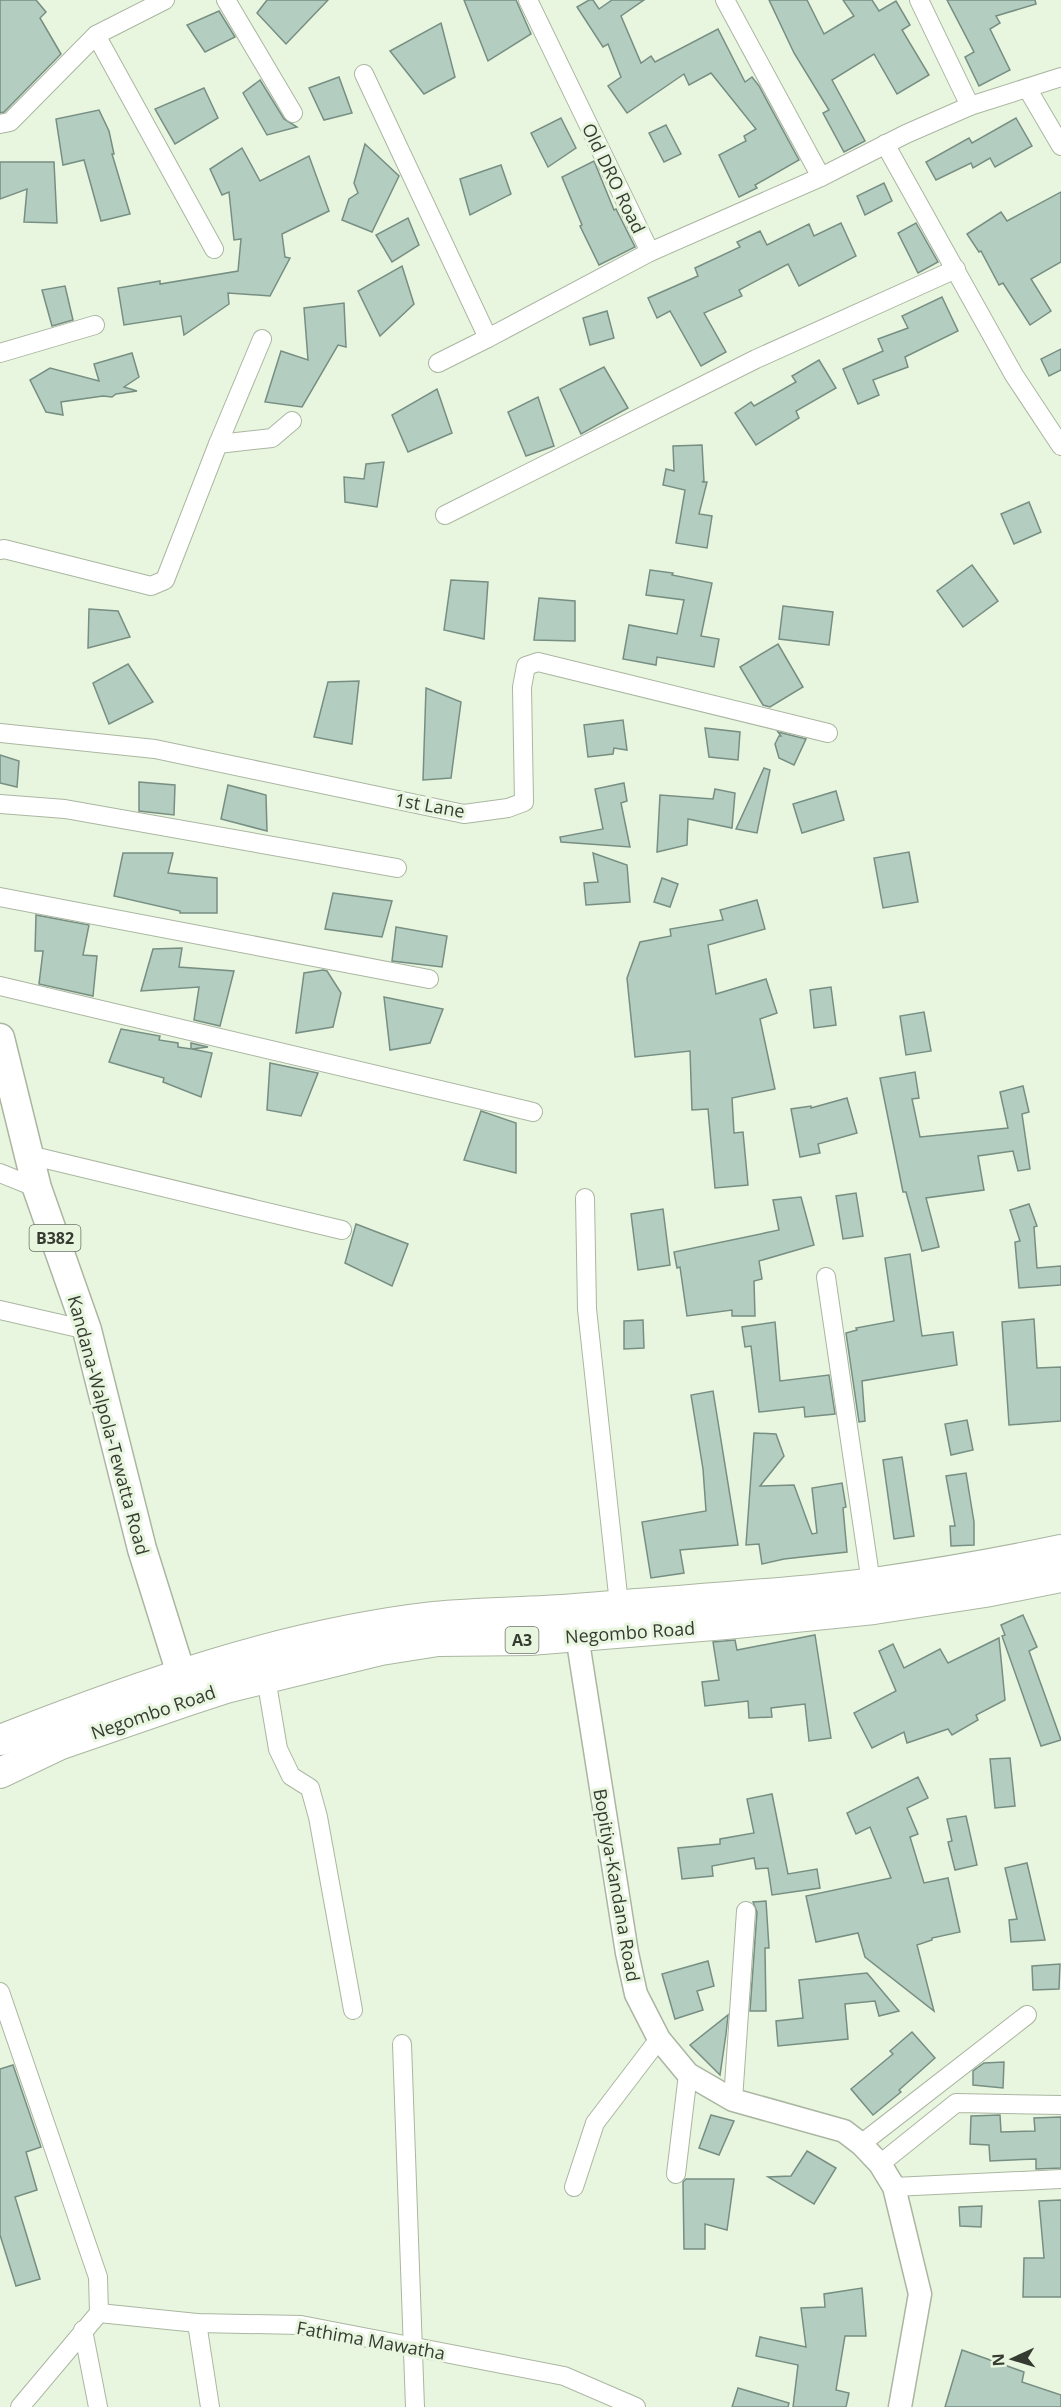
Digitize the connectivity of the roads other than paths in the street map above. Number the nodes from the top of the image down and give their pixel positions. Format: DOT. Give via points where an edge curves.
graph roads {
  1 [pos="165,0"];
  2 [pos="226,0"];
  3 [pos="528,0"];
  4 [pos="725,0"];
  5 [pos="919,0"];
  6 [pos="96,35"];
  7 [pos="364,74"];
  8 [pos="1061,77"];
  9 [pos="1028,88"];
  10 [pos="970,106"];
  11 [pos="293,113"];
  12 [pos="0,124"];
  13 [pos="885,144"];
  14 [pos="1061,146"];
  15 [pos="821,177"];
  16 [pos="214,249"];
  17 [pos="650,252"];
  18 [pos="956,269"];
  19 [pos="95,325"];
  20 [pos="488,338"];
  21 [pos="262,339"];
  22 [pos="0,353"];
  23 [pos="438,363"];
  24 [pos="292,421"];
  25 [pos="218,444"];
  26 [pos="1061,446"];
  27 [pos="445,515"];
  28 [pos="0,550"];
  29 [pos="0,733"];
  30 [pos="828,733"];
  31 [pos="0,804"];
  32 [pos="397,868"];
  33 [pos="0,897"];
  34 [pos="429,979"];
  35 [pos="0,986"];
  36 [pos="0,1038"];
  37 [pos="533,1112"];
  38 [pos="29,1155"];
  39 [pos="0,1173"];
  40 [pos="38,1188"];
  41 [pos="585,1198"];
  42 [pos="342,1230"];
  43 [pos="826,1277"];
  44 [pos="0,1310"];
  45 [pos="87,1330"];
  46 [pos="1061,1550"];
  47 [pos="1061,1577"];
  48 [pos="871,1583"];
  49 [pos="619,1605"];
  50 [pos="575,1622"];
  51 [pos="266,1678"];
  52 [pos="185,1687"];
  53 [pos="0,1740"];
  54 [pos="0,1773"];
  55 [pos="746,1911"];
  56 [pos="0,1992"];
  57 [pos="353,2010"];
  58 [pos="1027,2015"];
  59 [pos="659,2039"];
  60 [pos="402,2044"];
  61 [pos="688,2074"];
  62 [pos="733,2100"];
  63 [pos="1061,2105"];
  64 [pos="861,2144"];
  65 [pos="880,2164"];
  66 [pos="676,2174"];
  67 [pos="1061,2179"];
  68 [pos="574,2187"];
  69 [pos="894,2187"];
  70 [pos="99,2313"];
  71 [pos="197,2323"];
  72 [pos="83,2330"];
  73 [pos="415,2347"];
  74 [pos="610,2401"];
  75 [pos="20,2407"];
  76 [pos="98,2407"];
  77 [pos="210,2407"];
  78 [pos="415,2407"];
  79 [pos="636,2407"];
  80 [pos="900,2407"];
  1 -- 6 [label="street"];
  2 -- 11 [label="street"];
  3 -- 17 [label="street, Old DRO Road"];
  4 -- 15 [label="street"];
  5 -- 10 [label="street"];
  6 -- 12 [label="street" via="10,122"];
  6 -- 16 [label="street"];
  7 -- 20 [label="street"];
  8 -- 9 [label="street, Old DRO Road"];
  9 -- 10 [label="street, Old DRO Road"];
  9 -- 14 [label="street"];
  10 -- 13 [label="street, Old DRO Road"];
  13 -- 15 [label="street, Old DRO Road"];
  13 -- 18 [label="street"];
  15 -- 17 [label="street, Old DRO Road"];
  17 -- 20 [label="street"];
  18 -- 26 [label="street" via="1014,375"];
  18 -- 27 [label="street" via="756,359"];
  19 -- 22 [label="street"];
  20 -- 23 [label="street"];
  21 -- 25 [label="street"];
  24 -- 25 [label="street" via="272,438"];
  25 -- 28 [label="street" via="165,580 151,586"];
  29 -- 30 [label="street, 1st Lane" via="155,749 464,814 524,802 522,687 526,666 538,662"];
  31 -- 32 [label="street" via="65,809"];
  33 -- 34 [label="street"];
  35 -- 37 [label="street"];
  36 -- 38 [label="main road, Kandana-Walpola-Tewatta Road / B382"];
  38 -- 40 [label="main road, Kandana-Walpola-Tewatta Road / B382"];
  38 -- 42 [label="street"];
  39 -- 40 [label="street"];
  40 -- 45 [label="main road, Kandana-Walpola-Tewatta Road / B382"];
  41 -- 49 [label="street" via="587,1309"];
  43 -- 48 [label="street"];
  44 -- 45 [label="street"];
  45 -- 52 [label="main road, Kandana-Walpola-Tewatta Road / B382" via="139,1538"];
  46 -- 48 [label="highway, Negombo Road / A3"];
  47 -- 50 [label="highway, Negombo Road / A3" via="874,1609 726,1624"];
  48 -- 49 [label="highway, Negombo Road / A3"];
  49 -- 50 [label="highway, Negombo Road / A3"];
  50 -- 51 [label="highway, Negombo Road / A3" via="531,1640 438,1641 381,1650"];
  50 -- 52 [label="highway, Negombo Road / A3" via="433,1617 385,1625 262,1650"];
  50 -- 59 [label="street, Bopitiya-Kandana Road" via="627,1953 636,1994"];
  51 -- 52 [label="highway, Negombo Road / A3"];
  51 -- 57 [label="street" via="278,1749 291,1776 310,1788 318,1817"];
  52 -- 53 [label="highway, Negombo Road / A3"];
  52 -- 54 [label="highway, Negombo Road / A3"];
  55 -- 62 [label="street"];
  56 -- 70 [label="street" via="98,2277"];
  58 -- 64 [label="street"];
  59 -- 61 [label="street, Bopitiya-Kandana Road"];
  59 -- 68 [label="street" via="595,2123"];
  60 -- 73 [label="street"];
  61 -- 62 [label="street, Bopitiya-Kandana Road"];
  61 -- 66 [label="street"];
  62 -- 64 [label="street, Bopitiya-Kandana Road" via="844,2131"];
  63 -- 65 [label="street" via="956,2103"];
  64 -- 65 [label="street, Bopitiya-Kandana Road"];
  65 -- 69 [label="street, Bopitiya-Kandana Road"];
  67 -- 69 [label="street"];
  69 -- 80 [label="street, Bopitiya-Kandana Road" via="920,2294"];
  70 -- 71 [label="street, Fathima Mawatha"];
  70 -- 72 [label="street"];
  71 -- 73 [label="street, Fathima Mawatha" via="302,2325"];
  71 -- 77 [label="street"];
  72 -- 75 [label="street"];
  72 -- 76 [label="street"];
  73 -- 74 [label="street, Fathima Mawatha" via="564,2376"];
  73 -- 78 [label="street"];
  74 -- 79 [label="street, Fathima Mawatha"];
}
